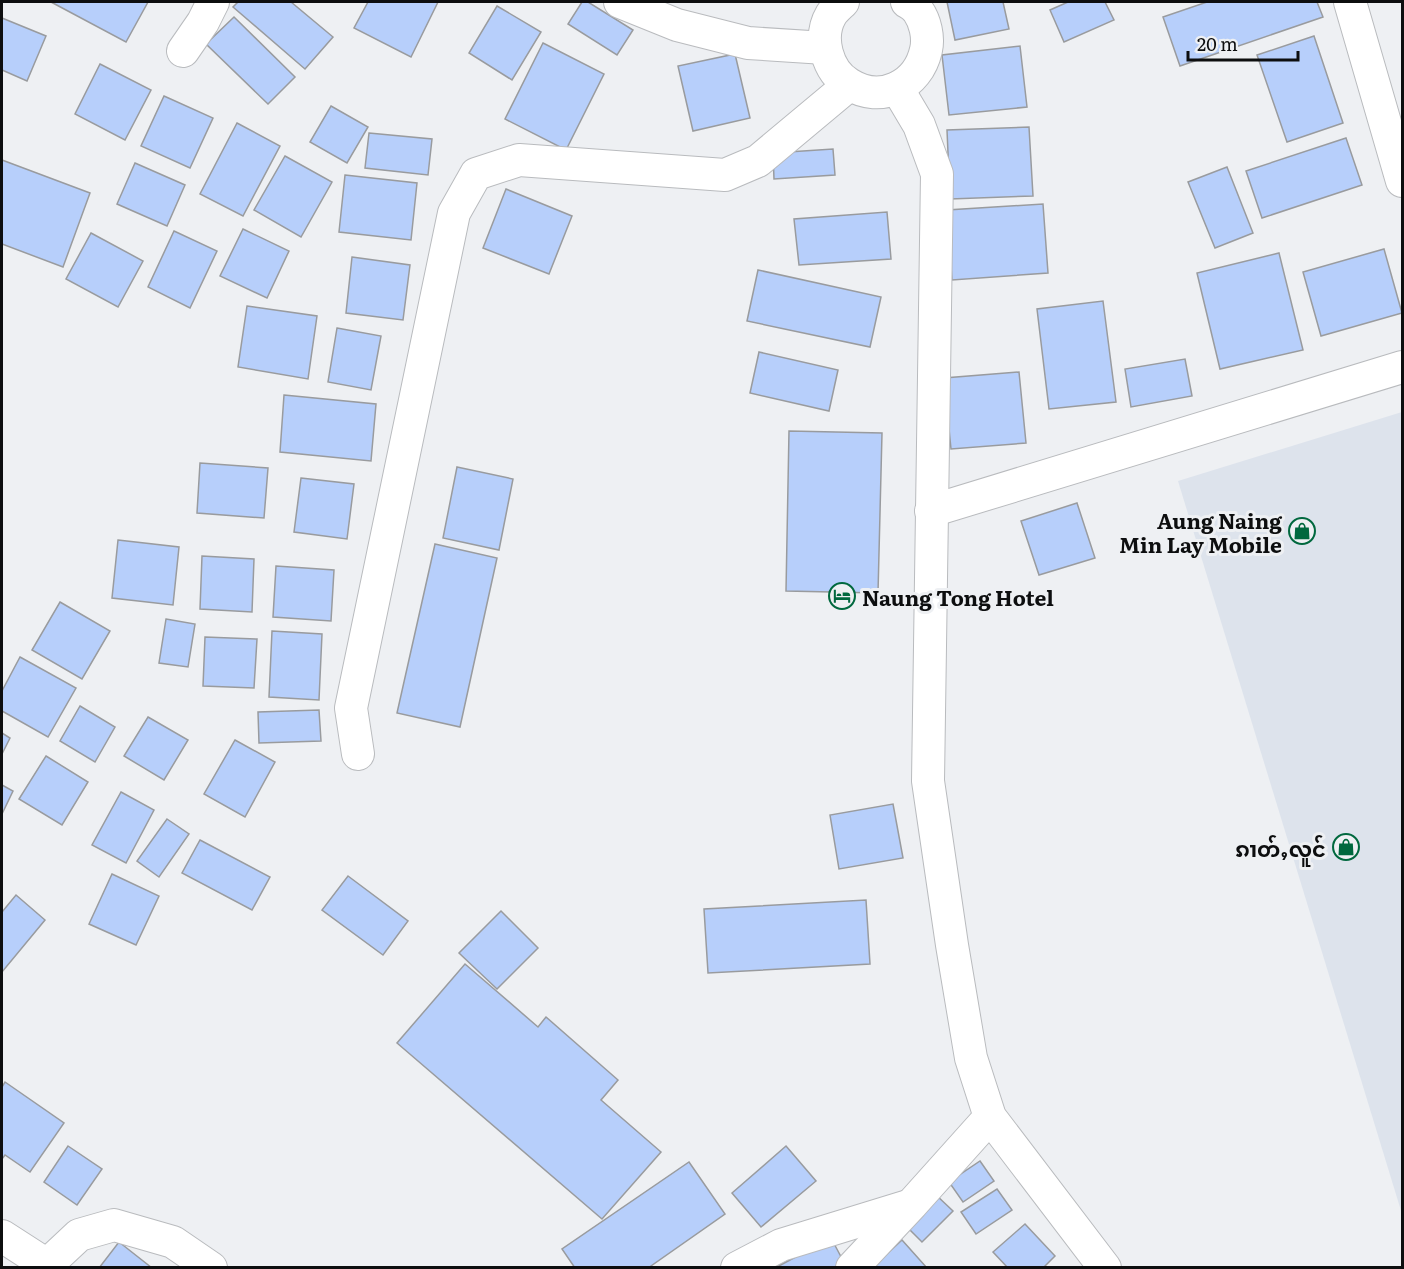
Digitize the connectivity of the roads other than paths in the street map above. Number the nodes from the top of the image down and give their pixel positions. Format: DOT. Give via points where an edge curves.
graph roads {
  1 [pos="213,2"];
  2 [pos="620,2"];
  3 [pos="843,2"];
  4 [pos="907,2"];
  5 [pos="1350,2"];
  6 [pos="825,48"];
  7 [pos="183,51"];
  8 [pos="849,85"];
  9 [pos="897,88"];
  10 [pos="1402,181"];
  11 [pos="1402,367"];
  12 [pos="931,511"];
  13 [pos="358,754"];
  14 [pos="990,1118"];
  15 [pos="912,1204"];
  16 [pos="2,1236"];
  17 [pos="44,1266"];
  18 [pos="210,1268"];
  19 [pos="737,1268"];
  20 [pos="852,1268"];
  21 [pos="1104,1268"];
  1 -- 7 [label="street"];
  2 -- 6 [label="street" via="676,25 748,43"];
  3 -- 6 [label="street" via="831,16"];
  4 -- 9 [label="street" via="917,10 928,44 918,71"];
  5 -- 10 [label="street"];
  6 -- 8 [label="street" via="829,62"];
  8 -- 9 [label="street" via="879,92"];
  8 -- 13 [label="street" via="758,161 725,175 519,160 476,174 454,213 351,708"];
  9 -- 12 [label="street" via="919,125 937,174"];
  11 -- 12 [label="street"];
  12 -- 14 [label="street" via="928,781 971,1058"];
  14 -- 15 [label="street"];
  14 -- 21 [label="street"];
  15 -- 19 [label="street" via="781,1245"];
  15 -- 20 [label="street"];
  16 -- 17 [label="street"];
  17 -- 18 [label="street" via="80,1235 114,1225 173,1242"];
}
